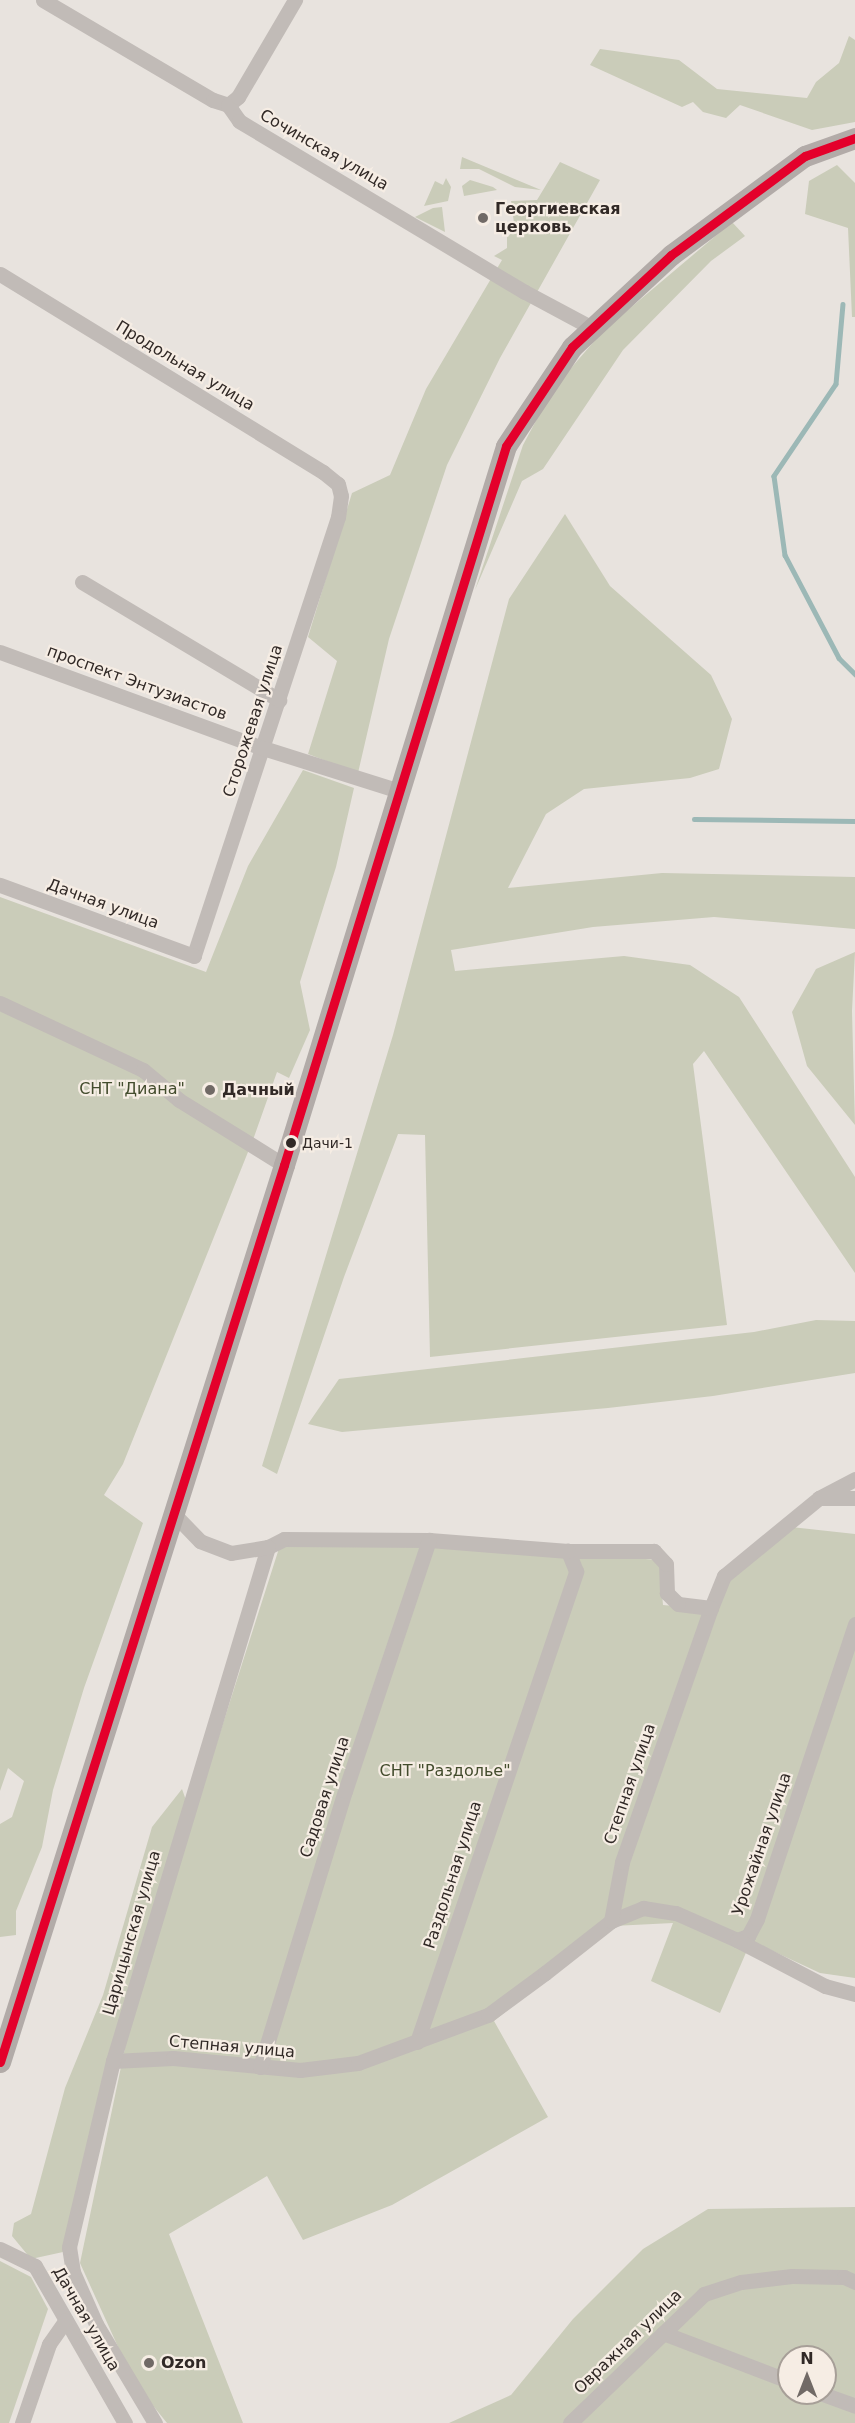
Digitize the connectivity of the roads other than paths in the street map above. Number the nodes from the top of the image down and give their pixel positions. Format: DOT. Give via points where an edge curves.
graph roads {
  1 [pos="43,0"];
  2 [pos="295,0"];
  3 [pos="228,105"];
  4 [pos="855,138"];
  5 [pos="0,274"];
  6 [pos="592,328"];
  7 [pos="341,496"];
  8 [pos="82,582"];
  9 [pos="0,652"];
  10 [pos="279,700"];
  11 [pos="263,748"];
  12 [pos="399,791"];
  13 [pos="0,885"];
  14 [pos="194,956"];
  15 [pos="0,1003"];
  16 [pos="284,1165"];
  17 [pos="855,1479"];
  18 [pos="819,1497"];
  19 [pos="855,1498"];
  20 [pos="174,1514"];
  21 [pos="429,1540"];
  22 [pos="268,1547"];
  23 [pos="568,1551"];
  24 [pos="711,1608"];
  25 [pos="855,1624"];
  26 [pos="611,1921"];
  27 [pos="737,1940"];
  28 [pos="855,1994"];
  29 [pos="417,2042"];
  30 [pos="113,2061"];
  31 [pos="0,2062"];
  32 [pos="260,2067"];
  33 [pos="0,2249"];
  34 [pos="855,2282"];
  35 [pos="66,2320"];
  36 [pos="663,2333"];
  37 [pos="777,2376"];
  38 [pos="837,2399"];
  39 [pos="855,2406"];
  40 [pos="22,2423"];
  41 [pos="125,2423"];
  42 [pos="155,2423"];
  43 [pos="570,2423"];
  1 -- 3 [label="street, Сочинская улица" via="213,100"];
  2 -- 3 [label="street" via="238,97"];
  3 -- 6 [label="street, Сочинская улица" via="239,121"];
  4 -- 6 [label="street" via="805,156 671,255"];
  5 -- 7 [label="street, Продольная улица" via="323,472 338,484"];
  6 -- 12 [label="street" via="572,346 506,446"];
  7 -- 10 [label="street, Сторожевая улица" via="338,517"];
  8 -- 10 [label="street"];
  9 -- 11 [label="street, проспект Энтузиастов"];
  10 -- 11 [label="street, Сторожевая улица"];
  11 -- 12 [label="street, проспект Энтузиастов"];
  11 -- 14 [label="street, Сторожевая улица"];
  12 -- 16 [label="street"];
  13 -- 14 [label="street, Дачная улица"];
  15 -- 16 [label="street" via="144,1070 179,1101"];
  16 -- 20 [label="street"];
  17 -- 18 [label="street"];
  18 -- 19 [label="street"];
  18 -- 24 [label="street" via="724,1576"];
  20 -- 22 [label="street" via="200,1541 231,1553"];
  20 -- 31 [label="street"];
  21 -- 22 [label="street" via="284,1539"];
  21 -- 23 [label="street"];
  21 -- 32 [label="street, Садовая улица" via="345,1791"];
  22 -- 30 [label="street, Царицынская улица"];
  23 -- 24 [label="street" via="654,1551 666,1564 667,1593 678,1604"];
  23 -- 29 [label="street, Раздольная улица" via="576,1571"];
  24 -- 26 [label="street, Степная улица" via="622,1862"];
  25 -- 27 [label="street, Урожайная улица" via="757,1919 748,1936"];
  26 -- 27 [label="street, Урожайная улица" via="643,1908 665,1911"];
  26 -- 29 [label="street, Степная улица" via="488,2014"];
  27 -- 28 [label="street" via="825,1986"];
  29 -- 32 [label="street, Степная улица" via="358,2063 300,2070"];
  30 -- 32 [label="street, Степная улица" via="173,2058"];
  30 -- 42 [label="street, Царицынская улица" via="69,2247 73,2272 96,2324"];
  33 -- 35 [label="street, Дачная улица" via="35,2266"];
  34 -- 36 [label="street, Овражная улица" via="844,2277 792,2276 741,2282 704,2294"];
  35 -- 40 [label="street" via="49,2344"];
  35 -- 41 [label="street, Дачная улица"];
  36 -- 37 [label="street"];
  36 -- 43 [label="street, Овражная улица"];
  38 -- 39 [label="street"];
}
